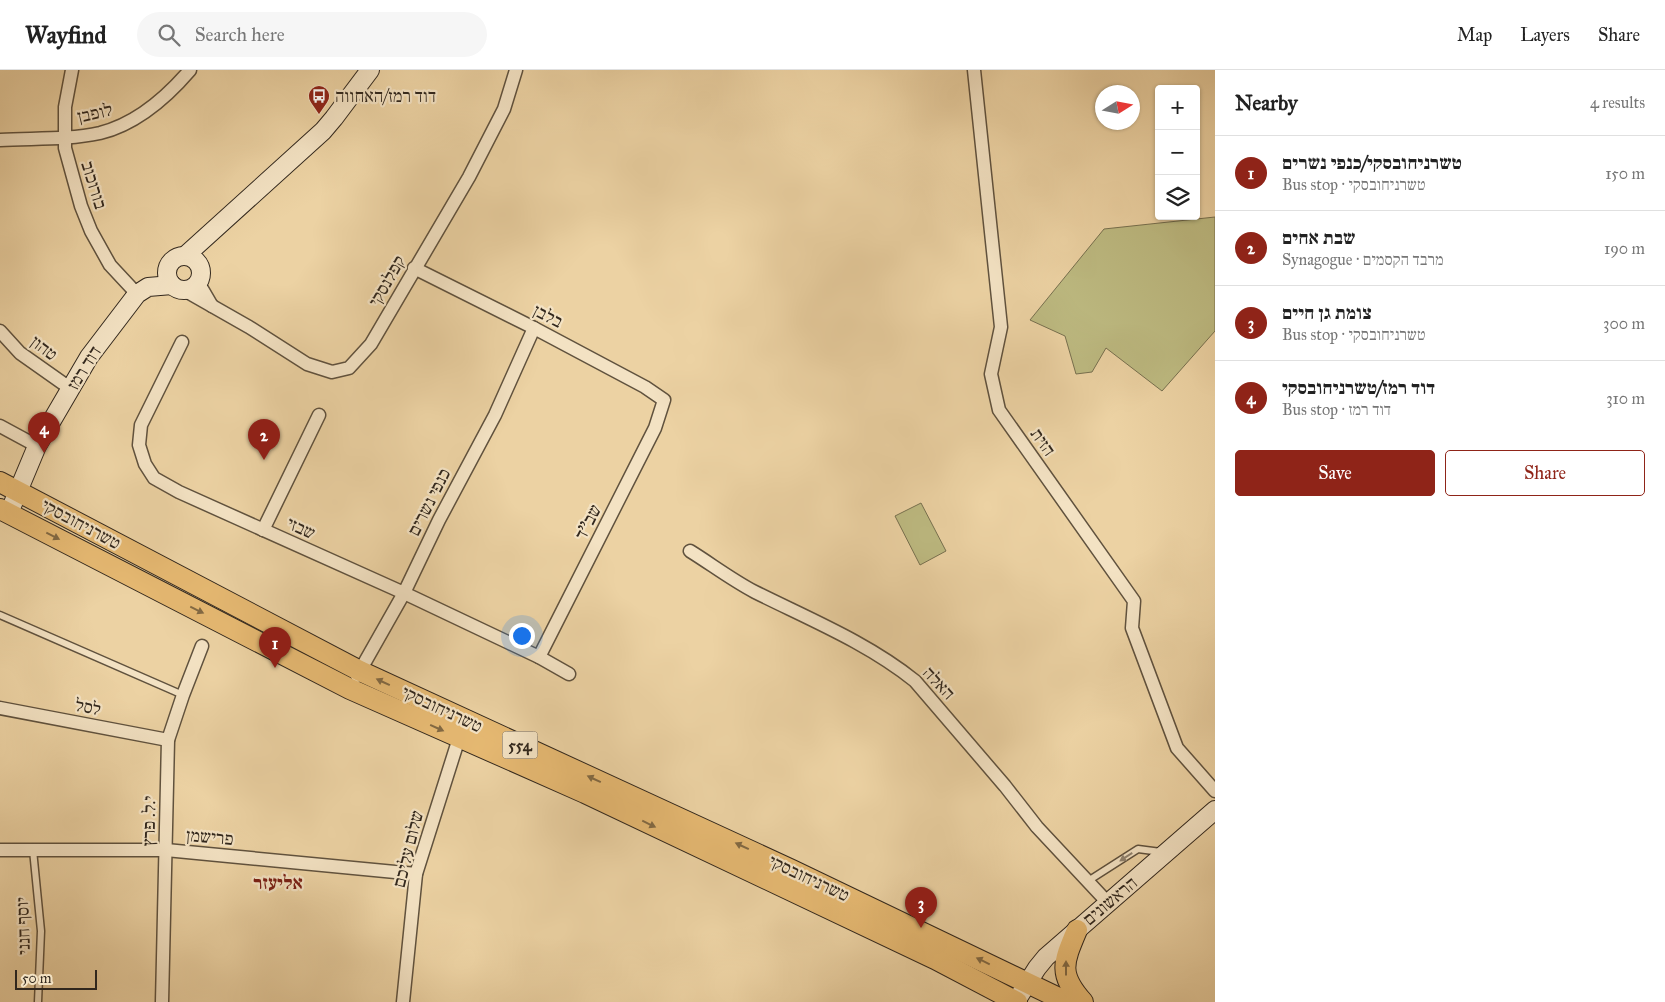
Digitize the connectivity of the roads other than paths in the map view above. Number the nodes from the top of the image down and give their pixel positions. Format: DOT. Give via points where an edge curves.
graph roads {
  1 [pos="72,70"];
  2 [pos="190,70"];
  3 [pos="370,70"];
  4 [pos="974,70"];
  5 [pos="512,71"];
  6 [pos="66,137"];
  7 [pos="0,140"];
  8 [pos="192,260"];
  9 [pos="414,268"];
  10 [pos="180,282"];
  11 [pos="142,291"];
  12 [pos="534,328"];
  13 [pos="0,331"];
  14 [pos="182,342"];
  15 [pos="71,389"];
  16 [pos="664,400"];
  17 [pos="319,415"];
  18 [pos="0,426"];
  19 [pos="37,446"];
  20 [pos="0,482"];
  21 [pos="20,491"];
  22 [pos="5,511"];
  23 [pos="263,530"];
  24 [pos="690,551"];
  25 [pos="404,593"];
  26 [pos="0,615"];
  27 [pos="202,646"];
  28 [pos="539,657"];
  29 [pos="360,671"];
  30 [pos="568,674"];
  31 [pos="350,690"];
  32 [pos="183,695"];
  33 [pos="0,708"];
  34 [pos="459,738"];
  35 [pos="168,740"];
  36 [pos="1215,792"];
  37 [pos="1215,808"];
  38 [pos="0,850"];
  39 [pos="33,850"];
  40 [pos="166,850"];
  41 [pos="1167,852"];
  42 [pos="416,874"];
  43 [pos="1088,881"];
  44 [pos="1108,904"];
  45 [pos="1076,930"];
  46 [pos="1027,982"];
  47 [pos="38,1002"];
  48 [pos="162,1002"];
  49 [pos="403,1002"];
  50 [pos="1017,1002"];
  51 [pos="1067,1002"];
  52 [pos="1083,1002"];
  1 -- 6 [label="street, בורוכוב" via="65,107"];
  2 -- 6 [label="street, לופבן" via="144,113 123,125 99,133"];
  3 -- 8 [label="street" via="323,131 211,233"];
  4 -- 36 [label="street, הזית" via="1001,327 991,374 999,410 1134,601 1132,628 1176,748"];
  5 -- 9 [label="street, קפלנסקי" via="504,108 490,137"];
  6 -- 7 [label="street, לופבן"];
  6 -- 11 [label="street, בורוכוב" via="72,176 91,231 110,265"];
  8 -- 10 [label="street" via="201,272"];
  8 -- 10 [label="street" via="176,258 171,261"];
  9 -- 10 [label="street, קפלנסקי" via="370,344 349,368 332,372 307,364 214,308"];
  9 -- 12 [label="street, בלבן"];
  10 -- 11 [label="street"];
  11 -- 15 [label="street, דוד רמז" via="89,357"];
  12 -- 16 [label="street, בלבן"];
  12 -- 25 [label="street, כנפי נשרים" via="495,415"];
  13 -- 15 [label="street, טהון" via="20,353"];
  14 -- 23 [label="street, שבזי" via="141,424 139,445 145,464 154,478 179,492"];
  15 -- 19 [label="street, דוד רמז"];
  16 -- 28 [label="street, שב''ד" via="655,428"];
  17 -- 23 [label="street"];
  18 -- 19 [label="street"];
  19 -- 21 [label="street, דוד רמז"];
  20 -- 21 [label="main road, טשרניחובסקי / 554"];
  21 -- 22 [label="street, דוד רמז"];
  21 -- 29 [label="main road, טשרניחובסקי / 554"];
  22 -- 31 [label="main road, טשרניחובסקי / 554, one-way"];
  23 -- 25 [label="street, שבזי"];
  24 -- 43 [label="street, האלה" via="752,590 875,654 915,681 1036,827"];
  25 -- 28 [label="street, שבזי"];
  25 -- 29 [label="street, כנפי נשרים"];
  26 -- 32 [label="lane"];
  27 -- 32 [label="street, י.ל. פרץ"];
  28 -- 30 [label="street, שבזי"];
  29 -- 31 [label="street, כנפי נשרים"];
  46 -- 29 [label="main road, טשרניחובסקי / 554, one-way"];
  31 -- 34 [label="main road, טשרניחובסקי / 554, one-way"];
  32 -- 35 [label="street, י.ל. פרץ"];
  33 -- 35 [label="street, לסל"];
  34 -- 42 [label="street, שלום עליכם"];
  34 -- 50 [label="main road, טשרניחובסקי / 554, one-way" via="585,793"];
  35 -- 40 [label="street, י.ל. פרץ"];
  36 -- 37 [label="street"];
  37 -- 41 [label="street, הראשונים"];
  38 -- 39 [label="street, פרישמן"];
  39 -- 40 [label="street, פרישמן"];
  39 -- 47 [label="lane, יוסף חנני" via="41,931"];
  40 -- 42 [label="street, פרישמן"];
  40 -- 48 [label="street, י.ל. פרץ"];
  41 -- 43 [label="lane, one-way" via="1138,849"];
  41 -- 44 [label="street, הראשונים"];
  42 -- 49 [label="street, שלום עליכם"];
  43 -- 44 [label="street, האלה"];
  44 -- 45 [label="street, הראשונים"];
  45 -- 46 [label="street, הראשונים" via="1046,957"];
  52 -- 45 [label="main road, one-way" via="1071,989 1064,966"];
  46 -- 50 [label="street, הראשונים"];
  46 -- 51 [label="main road, 554"];
}
